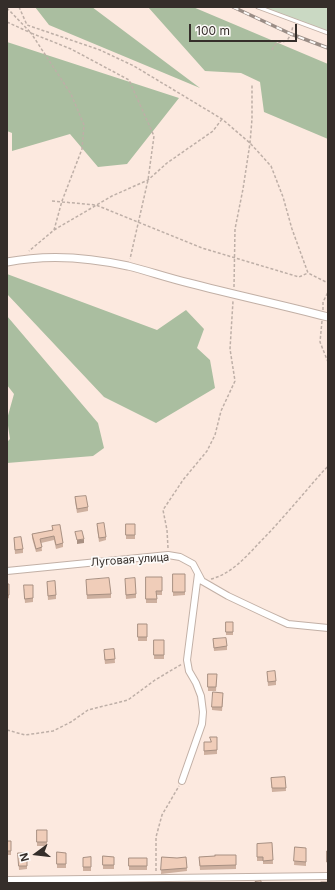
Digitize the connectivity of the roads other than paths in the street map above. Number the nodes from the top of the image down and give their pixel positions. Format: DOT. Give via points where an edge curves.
graph roads {
  1 [pos="258,7"];
  2 [pos="328,33"];
  3 [pos="7,262"];
  4 [pos="325,317"];
  5 [pos="7,571"];
  6 [pos="198,574"];
  7 [pos="328,628"];
  8 [pos="182,781"];
  9 [pos="328,876"];
  10 [pos="7,880"];
  11 [pos="104,881"];
  1 -- 2 [label="lane"];
  3 -- 4 [label="street" via="58,257 128,266"];
  5 -- 6 [label="street, Луговая улица" via="168,555 180,557 193,564"];
  6 -- 7 [label="street, Луговая улица" via="202,581 228,596 288,624"];
  6 -- 8 [label="street" via="188,660 189,671 201,696 203,712 202,724"];
  9 -- 11 [label="street"];
  10 -- 11 [label="street"];
}
